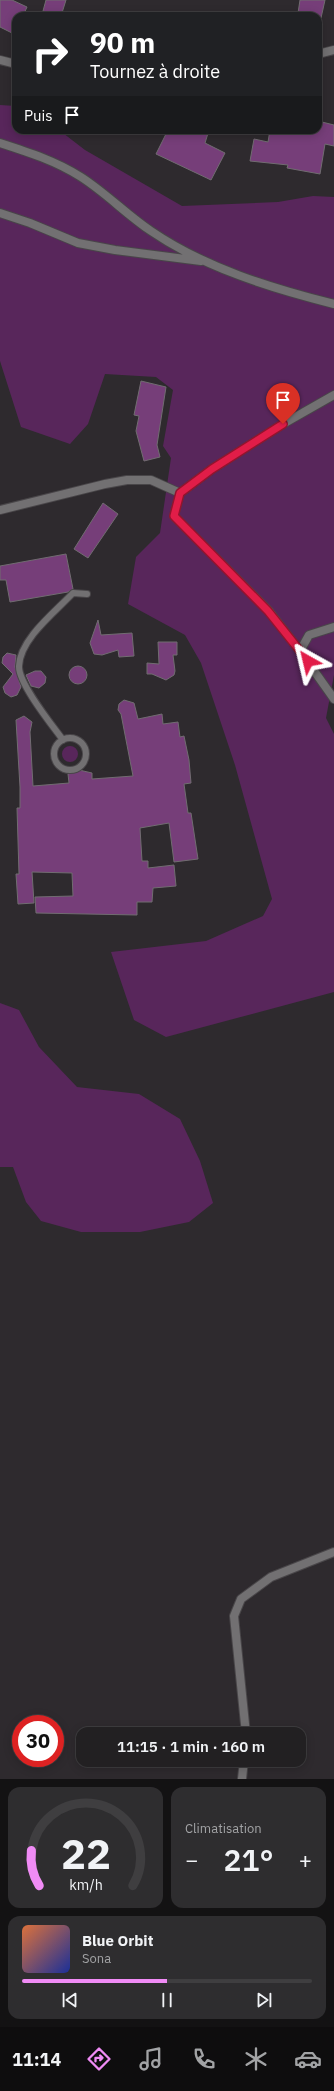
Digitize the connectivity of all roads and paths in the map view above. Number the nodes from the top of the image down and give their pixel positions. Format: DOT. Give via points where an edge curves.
graph roads {
  1 [pos="334,50"];
  2 [pos="322,53"];
  3 [pos="0,60"];
  4 [pos="12,63"];
  5 [pos="0,143"];
  6 [pos="0,213"];
  7 [pos="205,262"];
  8 [pos="334,304"];
  9 [pos="334,395"];
  10 [pos="180,493"];
  11 [pos="0,510"];
  12 [pos="87,594"];
  13 [pos="334,627"];
  14 [pos="300,651"];
  15 [pos="334,699"];
  16 [pos="63,740"];
  17 [pos="334,1552"];
  18 [pos="245,1727"];
  19 [pos="243,1767"];
  20 [pos="242,1779"];
  1 -- 2 [label="street"];
  3 -- 4 [label="street"];
  5 -- 7 [label="street" via="57,163 82,178 151,231"];
  6 -- 7 [label="street" via="78,243"];
  7 -- 8 [label="street" via="274,288"];
  9 -- 10 [label="street" via="218,465"];
  10 -- 11 [label="street" via="150,480 127,480"];
  10 -- 14 [label="street" via="174,516 268,611"];
  12 -- 16 [label="lane" via="73,593 35,632 23,649 19,666 24,684"];
  13 -- 14 [label="street" via="309,635"];
  14 -- 15 [label="street"];
  16 -- 16 [label="lane" via="54,750 56,763 67,770 74,770 83,764 84,747 75,739"];
  17 -- 18 [label="street" via="271,1577 241,1599 234,1616"];
  19 -- 20 [label="street"];
}
